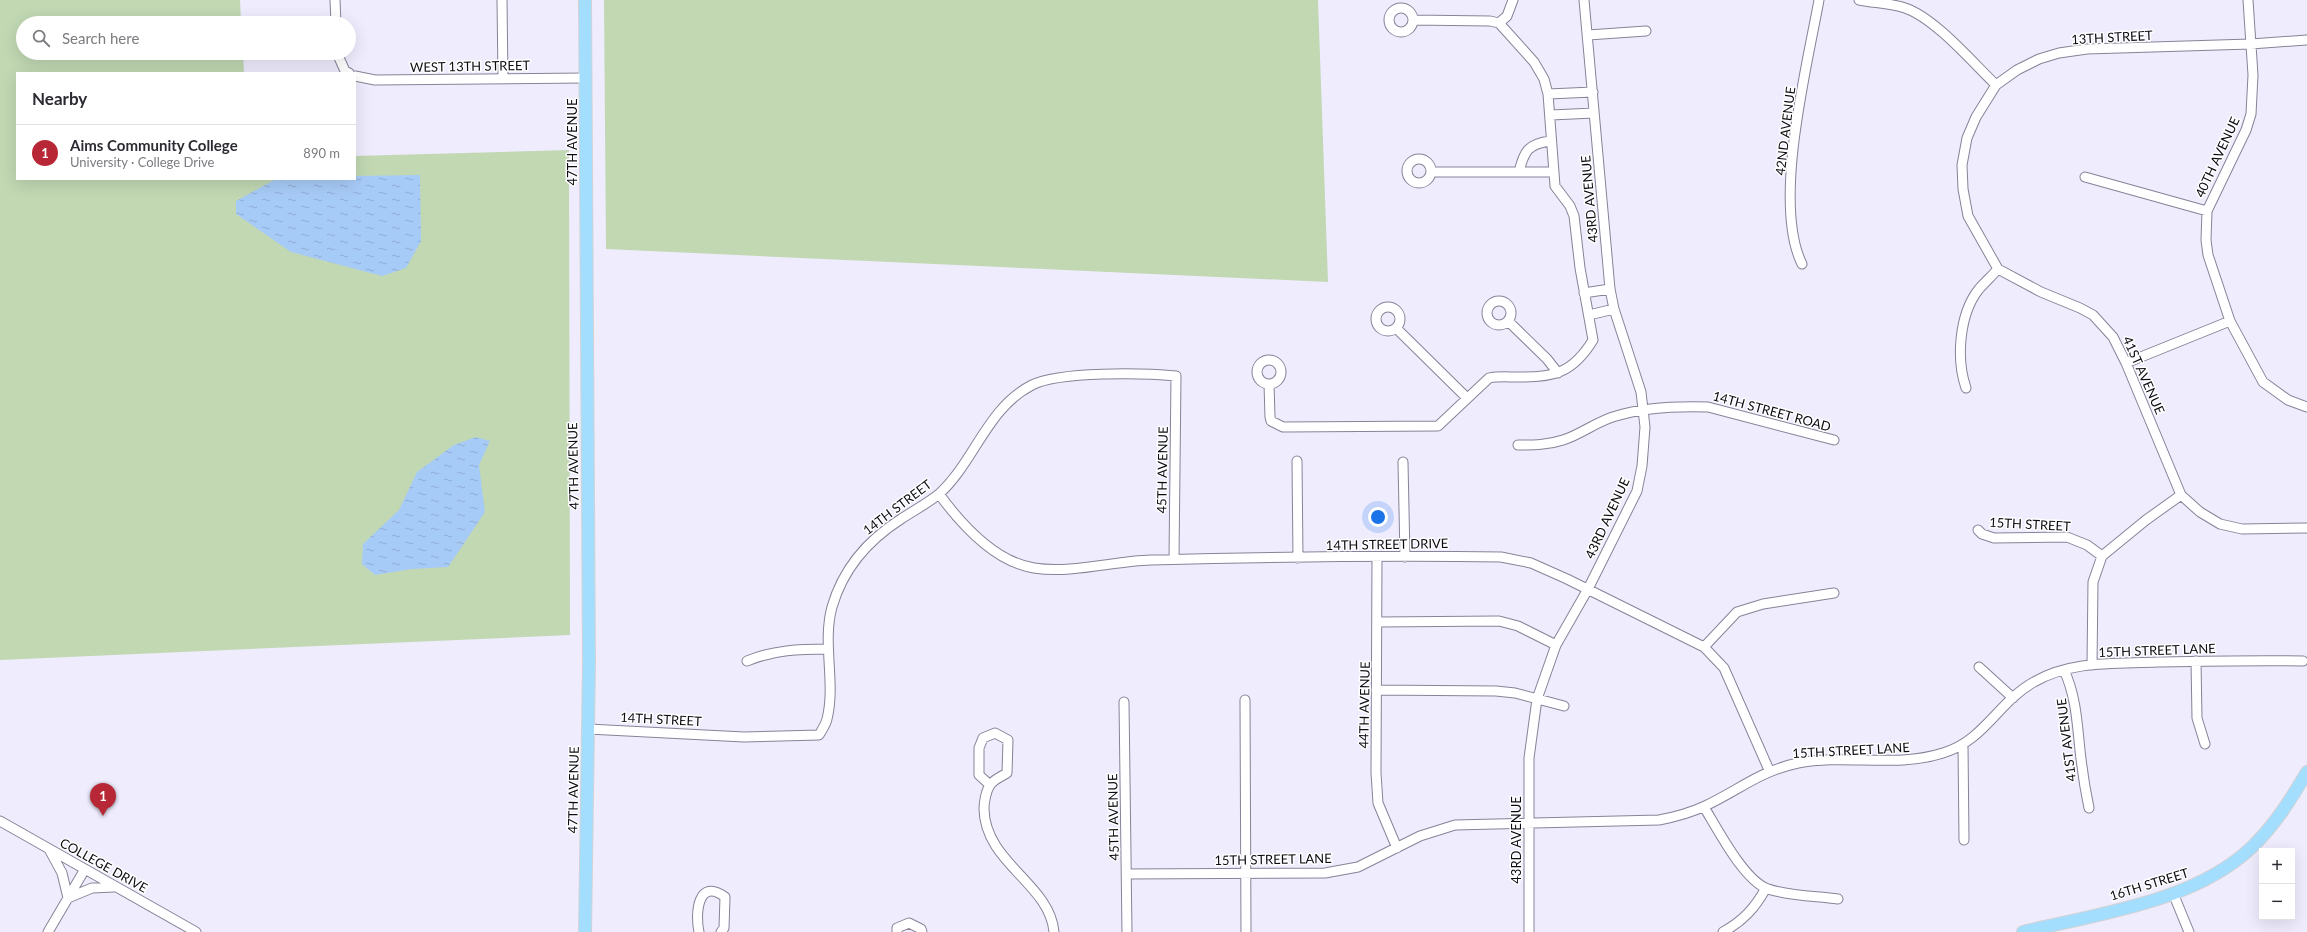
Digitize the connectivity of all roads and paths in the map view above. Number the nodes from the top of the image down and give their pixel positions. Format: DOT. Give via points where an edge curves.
graph roads {
  1 [pos="335,0"];
  2 [pos="502,0"];
  3 [pos="585,0"];
  4 [pos="1513,0"];
  5 [pos="1584,0"];
  6 [pos="1819,0"];
  7 [pos="1859,0"];
  8 [pos="2248,0"];
  9 [pos="336,16"];
  10 [pos="1413,20"];
  11 [pos="1499,23"];
  12 [pos="1646,31"];
  13 [pos="1588,35"];
  14 [pos="2307,40"];
  15 [pos="2251,44"];
  16 [pos="340,60"];
  17 [pos="347,72"];
  18 [pos="356,76"];
  19 [pos="585,78"];
  20 [pos="503,79"];
  21 [pos="1996,85"];
  22 [pos="1593,92"];
  23 [pos="1548,94"];
  24 [pos="1594,113"];
  25 [pos="1551,115"];
  26 [pos="1550,141"];
  27 [pos="1431,172"];
  28 [pos="1519,172"];
  29 [pos="1554,172"];
  30 [pos="2086,177"];
  31 [pos="2207,211"];
  32 [pos="1802,264"];
  33 [pos="1998,269"];
  34 [pos="1610,289"];
  35 [pos="1584,293"];
  36 [pos="1614,309"];
  37 [pos="1589,315"];
  38 [pos="2230,321"];
  39 [pos="1508,322"];
  40 [pos="1396,328"];
  41 [pos="2126,363"];
  42 [pos="1558,373"];
  43 [pos="1176,380"];
  44 [pos="1269,384"];
  45 [pos="1966,388"];
  46 [pos="1467,398"];
  47 [pos="2307,407"];
  48 [pos="1644,410"];
  49 [pos="1834,440"];
  50 [pos="1518,445"];
  51 [pos="1297,461"];
  52 [pos="1403,462"];
  53 [pos="939,494"];
  54 [pos="2181,495"];
  55 [pos="2307,528"];
  56 [pos="1978,530"];
  57 [pos="2102,556"];
  58 [pos="1406,557"];
  59 [pos="1298,558"];
  60 [pos="1377,558"];
  61 [pos="1174,559"];
  62 [pos="1588,589"];
  63 [pos="1834,592"];
  64 [pos="1378,622"];
  65 [pos="1556,645"];
  66 [pos="1704,647"];
  67 [pos="828,649"];
  68 [pos="747,661"];
  69 [pos="2196,661"];
  70 [pos="2304,661"];
  71 [pos="2092,665"];
  72 [pos="1979,667"];
  73 [pos="2064,670"];
  74 [pos="1376,690"];
  75 [pos="2013,698"];
  76 [pos="1537,699"];
  77 [pos="1245,700"];
  78 [pos="1124,702"];
  79 [pos="1564,706"];
  80 [pos="588,729"];
  81 [pos="2205,744"];
  82 [pos="1963,745"];
  83 [pos="1770,770"];
  84 [pos="2307,772"];
  85 [pos="990,785"];
  86 [pos="1704,807"];
  87 [pos="2089,808"];
  88 [pos="0,821"];
  89 [pos="1529,823"];
  90 [pos="1964,840"];
  91 [pos="48,848"];
  92 [pos="1397,848"];
  93 [pos="85,870"];
  94 [pos="1245,873"];
  95 [pos="1127,874"];
  96 [pos="114,886"];
  97 [pos="1766,888"];
  98 [pos="2173,893"];
  99 [pos="68,898"];
  100 [pos="1838,899"];
  101 [pos="48,932"];
  102 [pos="196,932"];
  103 [pos="585,932"];
  104 [pos="698,932"];
  105 [pos="721,932"];
  106 [pos="897,932"];
  107 [pos="922,932"];
  108 [pos="1054,932"];
  109 [pos="1127,932"];
  110 [pos="1246,932"];
  111 [pos="1529,932"];
  112 [pos="1723,932"];
  113 [pos="2024,932"];
  114 [pos="2189,932"];
  1 -- 9 [label="street"];
  2 -- 20 [label="street"];
  3 -- 19 [label="main road, 47TH AVENUE"];
  4 -- 11 [label="street" via="1507,16"];
  5 -- 13 [label="street, 43RD AVENUE"];
  6 -- 32 [label="street, 42ND AVENUE" via="1794,148 1793,237"];
  7 -- 21 [label="street" via="1905,8 1923,18"];
  8 -- 15 [label="street, 40TH AVENUE"];
  10 -- 11 [label="street"];
  11 -- 23 [label="street" via="1534,62 1544,79"];
  12 -- 13 [label="street"];
  13 -- 22 [label="street, 43RD AVENUE"];
  14 -- 15 [label="street, 13TH STREET"];
  15 -- 21 [label="street, 13TH STREET" via="2087,49 2059,53 2017,70"];
  15 -- 31 [label="street, 40TH AVENUE" via="2251,114 2232,161"];
  16 -- 17 [label="street"];
  18 -- 20 [label="street, WEST 13TH STREET" via="375,80"];
  19 -- 20 [label="street, WEST 13TH STREET"];
  19 -- 80 [label="main road, 47TH AVENUE"];
  21 -- 33 [label="street" via="1976,117 1967,138 1962,165 1968,216"];
  22 -- 23 [label="street"];
  22 -- 24 [label="street, 43RD AVENUE"];
  23 -- 25 [label="street"];
  24 -- 25 [label="street"];
  24 -- 34 [label="street, 43RD AVENUE"];
  25 -- 26 [label="street"];
  26 -- 28 [label="street" via="1530,147 1522,158"];
  26 -- 29 [label="street"];
  27 -- 28 [label="street"];
  28 -- 29 [label="street"];
  29 -- 35 [label="street" via="1555,186 1574,216"];
  30 -- 31 [label="street"];
  31 -- 38 [label="street, 40TH AVENUE" via="2208,255"];
  33 -- 41 [label="street, 41ST AVENUE" via="2093,315 2113,337"];
  33 -- 45 [label="street" via="1978,290 1965,319 1962,376"];
  34 -- 35 [label="street"];
  34 -- 36 [label="street, 43RD AVENUE"];
  35 -- 37 [label="street"];
  36 -- 37 [label="street"];
  36 -- 48 [label="street, 43RD AVENUE" via="1641,392"];
  37 -- 42 [label="street" via="1593,340 1568,367"];
  38 -- 41 [label="street"];
  38 -- 47 [label="street, 40TH AVENUE" via="2263,382 2288,400"];
  39 -- 42 [label="street"];
  40 -- 46 [label="street"];
  41 -- 54 [label="street, 41ST AVENUE"];
  42 -- 46 [label="street" via="1541,378 1489,378"];
  43 -- 53 [label="street, 14TH STREET" via="1176,376 1162,375 1093,375 1057,377 1034,384 1012,397 996,414 966,462"];
  43 -- 61 [label="street, 45TH AVENUE"];
  44 -- 46 [label="street" via="1271,421 1283,427 1438,426"];
  48 -- 49 [label="street, 14TH STREET ROAD" via="1708,407"];
  48 -- 50 [label="street, 14TH STREET ROAD" via="1594,424 1565,440 1551,444"];
  48 -- 62 [label="street, 43RD AVENUE" via="1645,443 1637,491"];
  51 -- 59 [label="street"];
  52 -- 58 [label="street"];
  53 -- 61 [label="street, 14TH STREET DRIVE" via="975,536 997,554 1033,568 1060,569 1131,560"];
  53 -- 67 [label="street, 14TH STREET" via="890,526 860,554 847,572 832,608"];
  54 -- 55 [label="street" via="2200,512 2220,524 2242,529"];
  54 -- 57 [label="street"];
  56 -- 57 [label="street, 15TH STREET" via="1994,538 2067,537 2087,544"];
  57 -- 71 [label="street" via="2093,582"];
  58 -- 60 [label="street, 14TH STREET DRIVE"];
  58 -- 62 [label="street, 14TH STREET DRIVE" via="1501,557 1531,563"];
  59 -- 60 [label="street, 14TH STREET DRIVE"];
  59 -- 61 [label="street, 14TH STREET DRIVE"];
  60 -- 64 [label="street, 44TH AVENUE"];
  62 -- 65 [label="street, 43RD AVENUE"];
  62 -- 66 [label="street, 14TH STREET DRIVE"];
  63 -- 66 [label="street" via="1763,604 1737,612"];
  64 -- 65 [label="street" via="1499,621 1518,626"];
  64 -- 74 [label="street, 44TH AVENUE"];
  65 -- 76 [label="street, 43RD AVENUE"];
  66 -- 83 [label="street, 14TH STREET DRIVE" via="1724,668"];
  67 -- 68 [label="street" via="793,649"];
  67 -- 80 [label="street, 14TH STREET" via="830,684 827,719 819,735 744,737"];
  69 -- 70 [label="street, 15TH STREET LANE"];
  69 -- 71 [label="street, 15TH STREET LANE"];
  69 -- 81 [label="street" via="2197,718"];
  71 -- 73 [label="street, 15TH STREET LANE"];
  72 -- 75 [label="street"];
  73 -- 75 [label="street, 15TH STREET LANE" via="2034,681"];
  73 -- 87 [label="street, 41ST AVENUE" via="2072,687 2077,710 2080,752"];
  74 -- 76 [label="street" via="1496,691"];
  74 -- 92 [label="street, 44TH AVENUE" via="1378,803"];
  75 -- 82 [label="street, 15TH STREET LANE" via="1980,733"];
  76 -- 79 [label="street"];
  76 -- 89 [label="street, 43RD AVENUE" via="1529,758"];
  77 -- 94 [label="street"];
  78 -- 95 [label="street, 45TH AVENUE"];
  80 -- 103 [label="main road, 47TH AVENUE"];
  82 -- 83 [label="street, 15TH STREET LANE" via="1916,759 1800,763"];
  82 -- 90 [label="street"];
  83 -- 86 [label="street, 15TH STREET LANE"];
  84 -- 98 [label="main road, 16TH STREET" via="2282,812 2251,848 2215,875"];
  85 -- 85 [label="street" via="1007,773 1008,740 995,733 983,738 979,748 979,775"];
  85 -- 108 [label="street" via="984,801 984,815 992,840 999,852 1045,905"];
  86 -- 89 [label="street, 15TH STREET LANE" via="1659,820"];
  86 -- 97 [label="street" via="1740,865"];
  88 -- 91 [label="street, COLLEGE DRIVE"];
  89 -- 92 [label="street, 15TH STREET LANE" via="1455,825 1431,831"];
  89 -- 111 [label="street, 43RD AVENUE"];
  91 -- 93 [label="street, COLLEGE DRIVE"];
  91 -- 99 [label="street" via="61,869"];
  92 -- 94 [label="street, 15TH STREET LANE" via="1347,870 1326,873"];
  93 -- 96 [label="street, COLLEGE DRIVE"];
  93 -- 99 [label="street"];
  94 -- 95 [label="street, 15TH STREET LANE"];
  94 -- 110 [label="street"];
  95 -- 109 [label="street, 45TH AVENUE"];
  96 -- 99 [label="street" via="92,888"];
  96 -- 102 [label="street, COLLEGE DRIVE"];
  97 -- 100 [label="street"];
  97 -- 112 [label="street" via="1746,917"];
  98 -- 113 [label="main road, 16TH STREET"];
  98 -- 114 [label="street"];
  99 -- 101 [label="street"];
  104 -- 105 [label="street" via="698,903 703,894 709,891 718,892 725,897 724,928"];
  106 -- 107 [label="street" via="897,928 910,923"];
}
